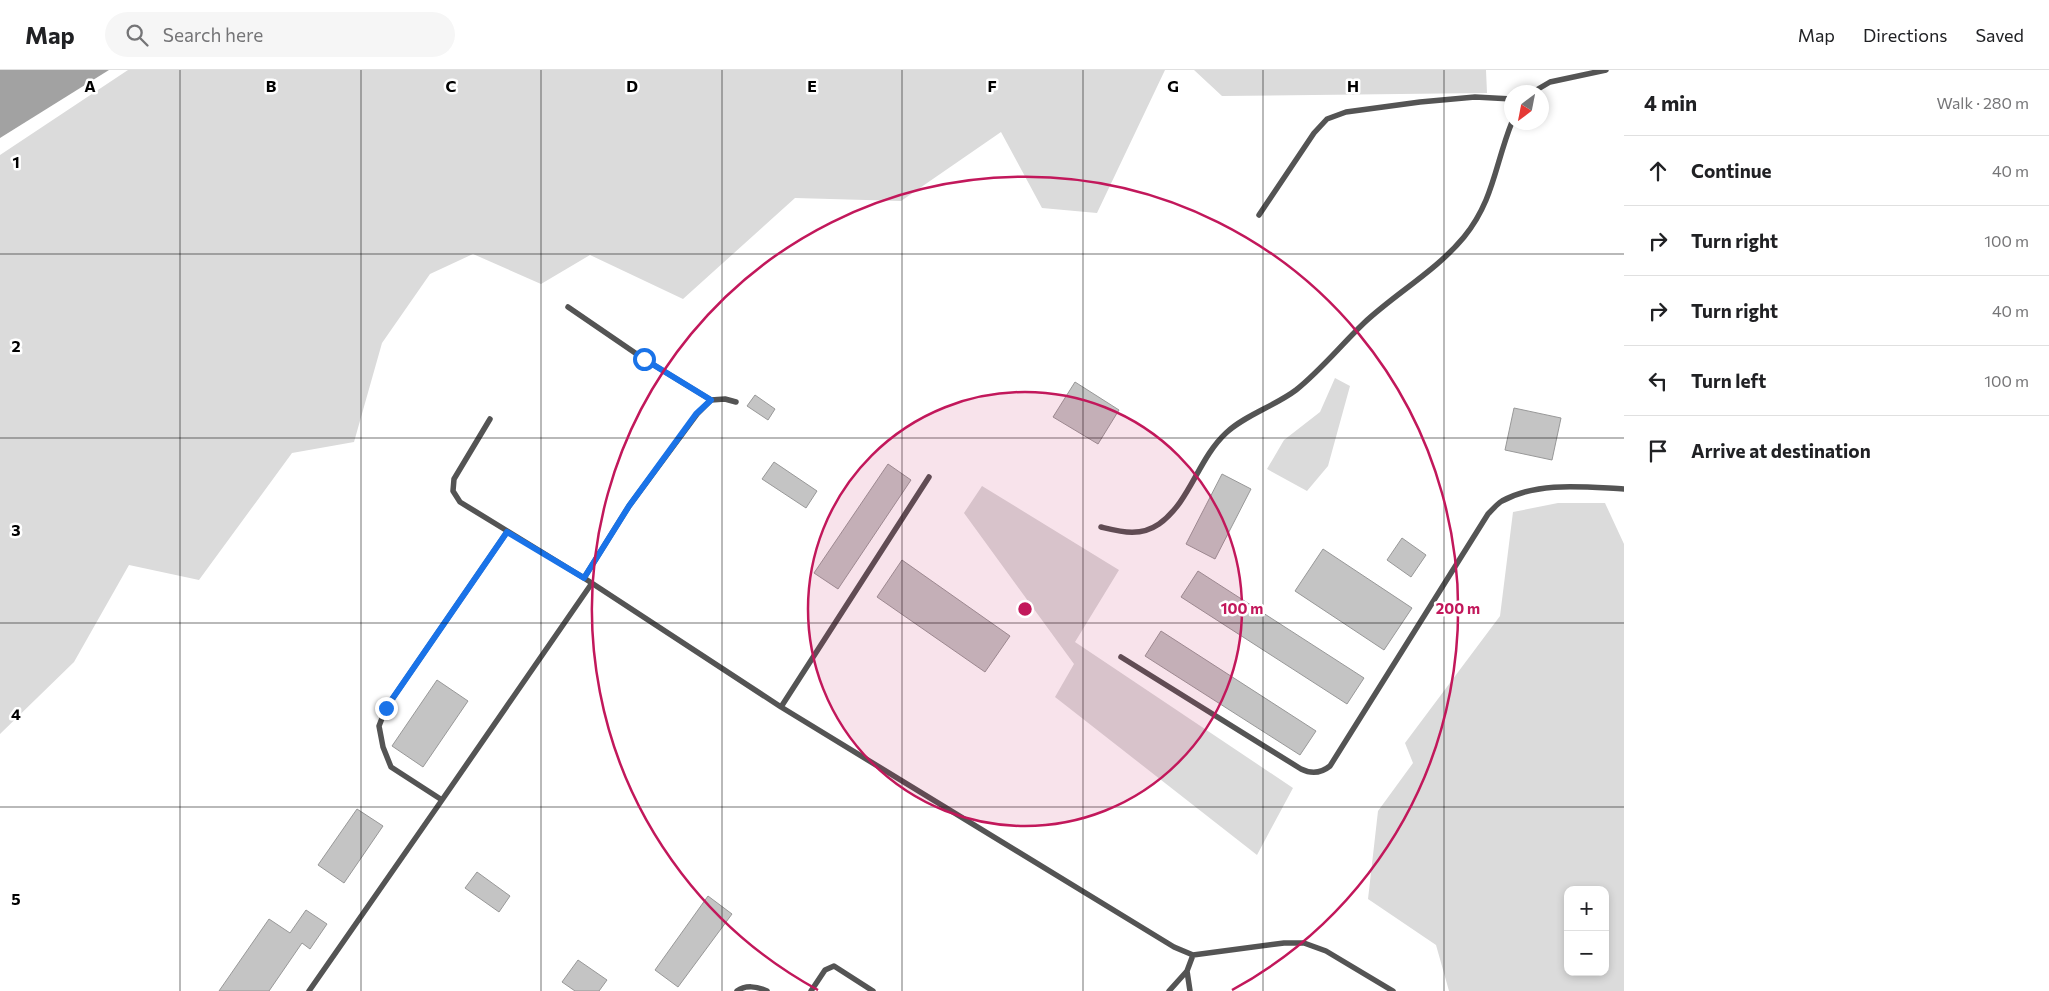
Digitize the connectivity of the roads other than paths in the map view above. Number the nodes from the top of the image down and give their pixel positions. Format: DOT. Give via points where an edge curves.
graph roads {
  1 [pos="1606,70"];
  2 [pos="1545,85"];
  3 [pos="1504,99"];
  4 [pos="1509,130"];
  5 [pos="1258,215"];
  6 [pos="568,307"];
  7 [pos="711,400"];
  8 [pos="736,402"];
  9 [pos="490,419"];
  10 [pos="929,477"];
  11 [pos="1624,489"];
  12 [pos="1101,527"];
  13 [pos="507,532"];
  14 [pos="584,578"];
  15 [pos="592,584"];
  16 [pos="1120,657"];
  17 [pos="781,707"];
  18 [pos="442,800"];
  19 [pos="1193,955"];
  20 [pos="1187,971"];
  21 [pos="309,991"];
  22 [pos="737,991"];
  23 [pos="767,991"];
  24 [pos="811,991"];
  25 [pos="873,991"];
  26 [pos="1169,991"];
  27 [pos="1190,991"];
  28 [pos="1392,991"];
  1 -- 2 [label="lane"];
  3 -- 5 [label="lane" via="1475,97 1420,102 1346,112 1327,119"];
  4 -- 12 [label="lane" via="1486,204 1464,237 1447,254 1364,323 1297,389 1227,432 1210,450 1177,506 1159,524 1143,532 1127,533"];
  6 -- 7 [label="lane"];
  7 -- 8 [label="lane"];
  7 -- 14 [label="lane" via="696,414 629,506"];
  9 -- 13 [label="lane" via="454,479 453,491 460,502"];
  10 -- 17 [label="lane"];
  11 -- 16 [label="lane" via="1538,489 1501,501 1488,514 1335,758 1323,772 1300,769"];
  13 -- 14 [label="lane"];
  13 -- 18 [label="lane" via="386,708 379,726 391,767"];
  14 -- 15 [label="lane"];
  15 -- 17 [label="lane"];
  15 -- 18 [label="lane"];
  17 -- 19 [label="lane" via="1174,947"];
  18 -- 21 [label="lane"];
  19 -- 20 [label="lane"];
  19 -- 28 [label="lane" via="1304,943 1326,951"];
  20 -- 26 [label="lane"];
  20 -- 27 [label="lane"];
  22 -- 23 [label="lane" via="742,987 760,987"];
  24 -- 25 [label="lane" via="825,970 834,966"];
}
